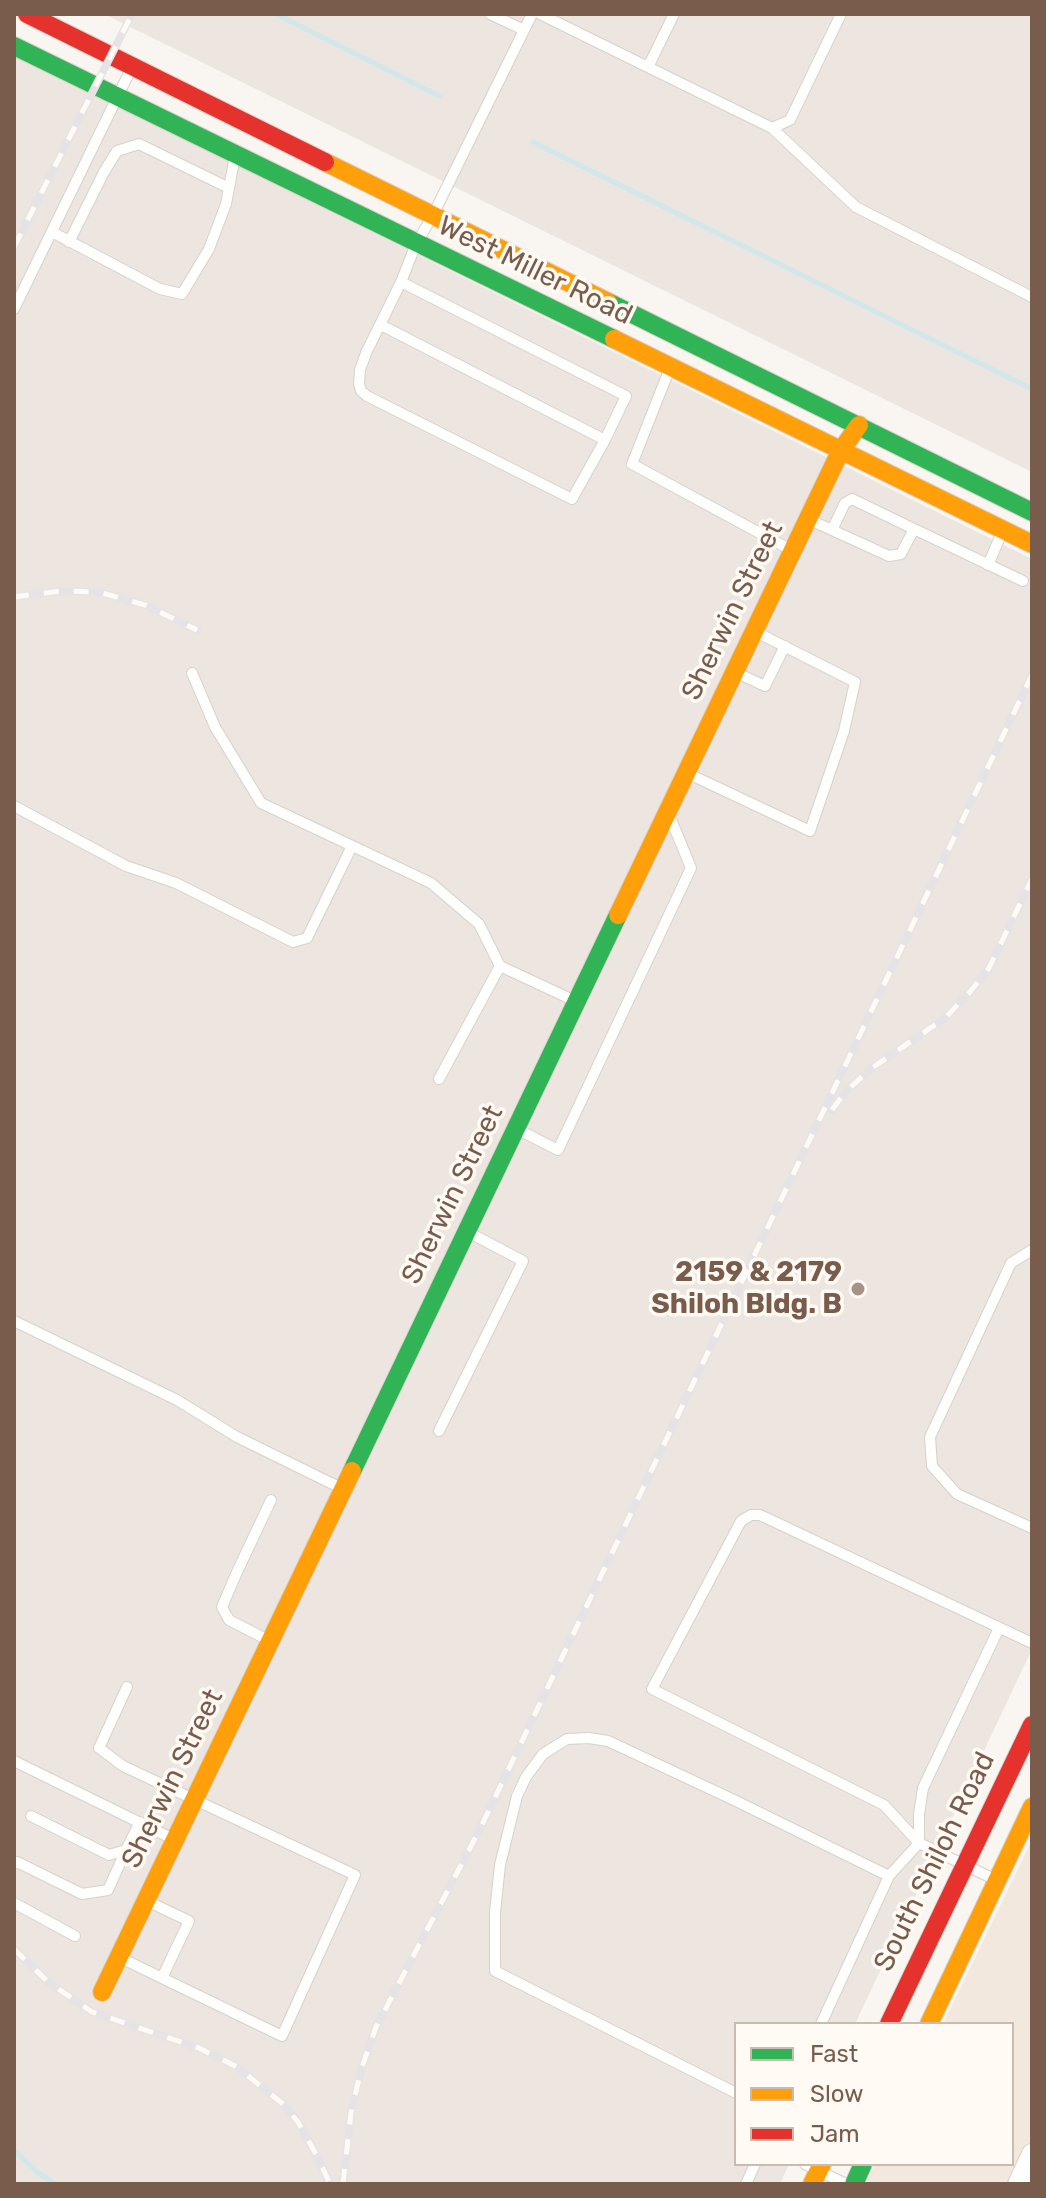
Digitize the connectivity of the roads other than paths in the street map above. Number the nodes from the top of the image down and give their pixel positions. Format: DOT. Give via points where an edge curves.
graph roads {
  1 [pos="27,14"];
  2 [pos="490,14"];
  3 [pos="532,14"];
  4 [pos="540,14"];
  5 [pos="674,14"];
  6 [pos="841,14"];
  7 [pos="524,30"];
  8 [pos="14,46"];
  9 [pos="133,66"];
  10 [pos="648,67"];
  11 [pos="119,97"];
  12 [pos="772,128"];
  13 [pos="235,154"];
  14 [pos="229,188"];
  15 [pos="433,215"];
  16 [pos="52,232"];
  17 [pos="69,242"];
  18 [pos="416,244"];
  19 [pos="401,282"];
  20 [pos="1032,297"];
  21 [pos="14,309"];
  22 [pos="381,325"];
  23 [pos="670,368"];
  24 [pos="859,425"];
  25 [pos="605,440"];
  26 [pos="840,452"];
  27 [pos="1032,512"];
  28 [pos="808,519"];
  29 [pos="914,529"];
  30 [pos="832,530"];
  31 [pos="1003,530"];
  32 [pos="1032,544"];
  33 [pos="793,551"];
  34 [pos="988,565"];
  35 [pos="1023,581"];
  36 [pos="754,631"];
  37 [pos="785,646"];
  38 [pos="735,671"];
  39 [pos="192,673"];
  40 [pos="686,773"];
  41 [pos="14,806"];
  42 [pos="668,811"];
  43 [pos="352,846"];
  44 [pos="500,966"];
  45 [pos="577,1001"];
  46 [pos="439,1079"];
  47 [pos="516,1128"];
  48 [pos="466,1231"];
  49 [pos="1032,1250"];
  50 [pos="14,1321"];
  51 [pos="439,1431"];
  52 [pos="343,1489"];
  53 [pos="271,1500"];
  54 [pos="1032,1528"];
  55 [pos="999,1628"];
  56 [pos="270,1641"];
  57 [pos="1032,1643"];
  58 [pos="127,1687"];
  59 [pos="1032,1725"];
  60 [pos="14,1761"];
  61 [pos="194,1798"];
  62 [pos="1032,1807"];
  63 [pos="31,1816"];
  64 [pos="140,1822"];
  65 [pos="175,1840"];
  66 [pos="919,1843"];
  67 [pos="126,1850"];
  68 [pos="14,1864"];
  69 [pos="965,1865"];
  70 [pos="889,1876"];
  71 [pos="997,1881"];
  72 [pos="146,1900"];
  73 [pos="14,1903"];
  74 [pos="75,1936"];
  75 [pos="119,1957"];
  76 [pos="162,1978"];
  77 [pos="102,1992"];
  78 [pos="822,2022"];
  79 [pos="890,2022"];
  80 [pos="930,2022"];
  81 [pos="734,2092"];
  82 [pos="1032,2154"];
  83 [pos="814,2171"];
  84 [pos="846,2184"];
  85 [pos="1018,2184"];
  1 -- 9 [label="main road, West Miller Road"];
  2 -- 7 [label="lane"];
  3 -- 7 [label="lane"];
  4 -- 10 [label="lane"];
  5 -- 10 [label="lane"];
  6 -- 12 [label="lane" via="790,120"];
  7 -- 15 [label="lane"];
  8 -- 11 [label="main road, West Miller Road"];
  9 -- 11 [label="lane"];
  9 -- 15 [label="main road, West Miller Road"];
  10 -- 12 [label="lane"];
  11 -- 13 [label="main road, West Miller Road"];
  11 -- 16 [label="lane"];
  12 -- 20 [label="lane" via="856,207"];
  13 -- 14 [label="lane"];
  13 -- 18 [label="main road, West Miller Road"];
  14 -- 17 [label="lane" via="139,144 117,151"];
  14 -- 17 [label="lane" via="209,249 182,294 160,289"];
  15 -- 18 [label="lane"];
  15 -- 24 [label="main road, West Miller Road"];
  16 -- 17 [label="lane"];
  16 -- 21 [label="lane"];
  18 -- 19 [label="lane"];
  18 -- 23 [label="main road, West Miller Road"];
  19 -- 22 [label="lane"];
  19 -- 25 [label="lane" via="626,396"];
  22 -- 25 [label="lane"];
  22 -- 25 [label="lane" via="360,370 359,384 367,396 572,499"];
  23 -- 26 [label="main road, West Miller Road"];
  23 -- 33 [label="lane" via="632,464"];
  24 -- 26 [label="main road, Sherwin Street"];
  24 -- 27 [label="main road, West Miller Road"];
  26 -- 28 [label="main road, Sherwin Street"];
  26 -- 31 [label="main road, West Miller Road"];
  28 -- 30 [label="lane"];
  28 -- 33 [label="main road, Sherwin Street"];
  29 -- 30 [label="lane" via="901,554 889,556"];
  29 -- 30 [label="lane" via="852,499"];
  29 -- 34 [label="lane"];
  31 -- 32 [label="main road, West Miller Road"];
  31 -- 34 [label="lane"];
  33 -- 36 [label="main road, Sherwin Street"];
  34 -- 35 [label="lane"];
  36 -- 37 [label="lane"];
  36 -- 38 [label="main road, Sherwin Street"];
  37 -- 38 [label="lane" via="765,686"];
  37 -- 40 [label="lane" via="855,682 810,831"];
  38 -- 40 [label="main road, Sherwin Street"];
  39 -- 43 [label="lane" via="215,727 261,803"];
  40 -- 42 [label="main road, Sherwin Street"];
  41 -- 43 [label="lane" via="126,866 176,883 293,942 307,938"];
  42 -- 45 [label="main road, Sherwin Street"];
  42 -- 47 [label="lane" via="691,868 558,1150"];
  43 -- 44 [label="lane" via="431,883 479,924"];
  44 -- 45 [label="lane"];
  44 -- 46 [label="lane"];
  45 -- 47 [label="main road, Sherwin Street"];
  47 -- 48 [label="main road, Sherwin Street"];
  48 -- 51 [label="lane" via="523,1261"];
  48 -- 52 [label="main road, Sherwin Street"];
  49 -- 54 [label="lane" via="1011,1263 930,1437 932,1466 957,1494"];
  50 -- 52 [label="lane"];
  52 -- 56 [label="main road, Sherwin Street"];
  53 -- 56 [label="lane" via="222,1607 229,1620"];
  55 -- 57 [label="lane"];
  55 -- 66 [label="lane" via="923,1788"];
  55 -- 66 [label="lane" via="751,1515 741,1521 652,1689 884,1805"];
  56 -- 61 [label="main road, Sherwin Street"];
  58 -- 61 [label="lane" via="99,1748 123,1766"];
  59 -- 69 [label="main road, South Shiloh Road"];
  60 -- 64 [label="lane"];
  61 -- 65 [label="main road, Sherwin Street"];
  61 -- 76 [label="lane" via="355,1875 282,2036"];
  62 -- 71 [label="main road"];
  63 -- 67 [label="lane" via="109,1855"];
  64 -- 65 [label="lane"];
  64 -- 67 [label="lane"];
  65 -- 72 [label="main road, Sherwin Street"];
  66 -- 69 [label="lane"];
  66 -- 70 [label="lane"];
  67 -- 68 [label="lane" via="108,1890 82,1894"];
  69 -- 71 [label="lane"];
  69 -- 79 [label="main road, South Shiloh Road"];
  70 -- 78 [label="lane"];
  70 -- 81 [label="lane" via="608,1741 567,1739 543,1754 526,1777 500,1865 495,1971"];
  71 -- 80 [label="main road"];
  72 -- 75 [label="main road, Sherwin Street"];
  72 -- 76 [label="lane" via="189,1921"];
  73 -- 74 [label="lane"];
  75 -- 76 [label="lane"];
  75 -- 77 [label="main road, Sherwin Street"];
  82 -- 85 [label="street"];
  83 -- 84 [label="lane"];
}
